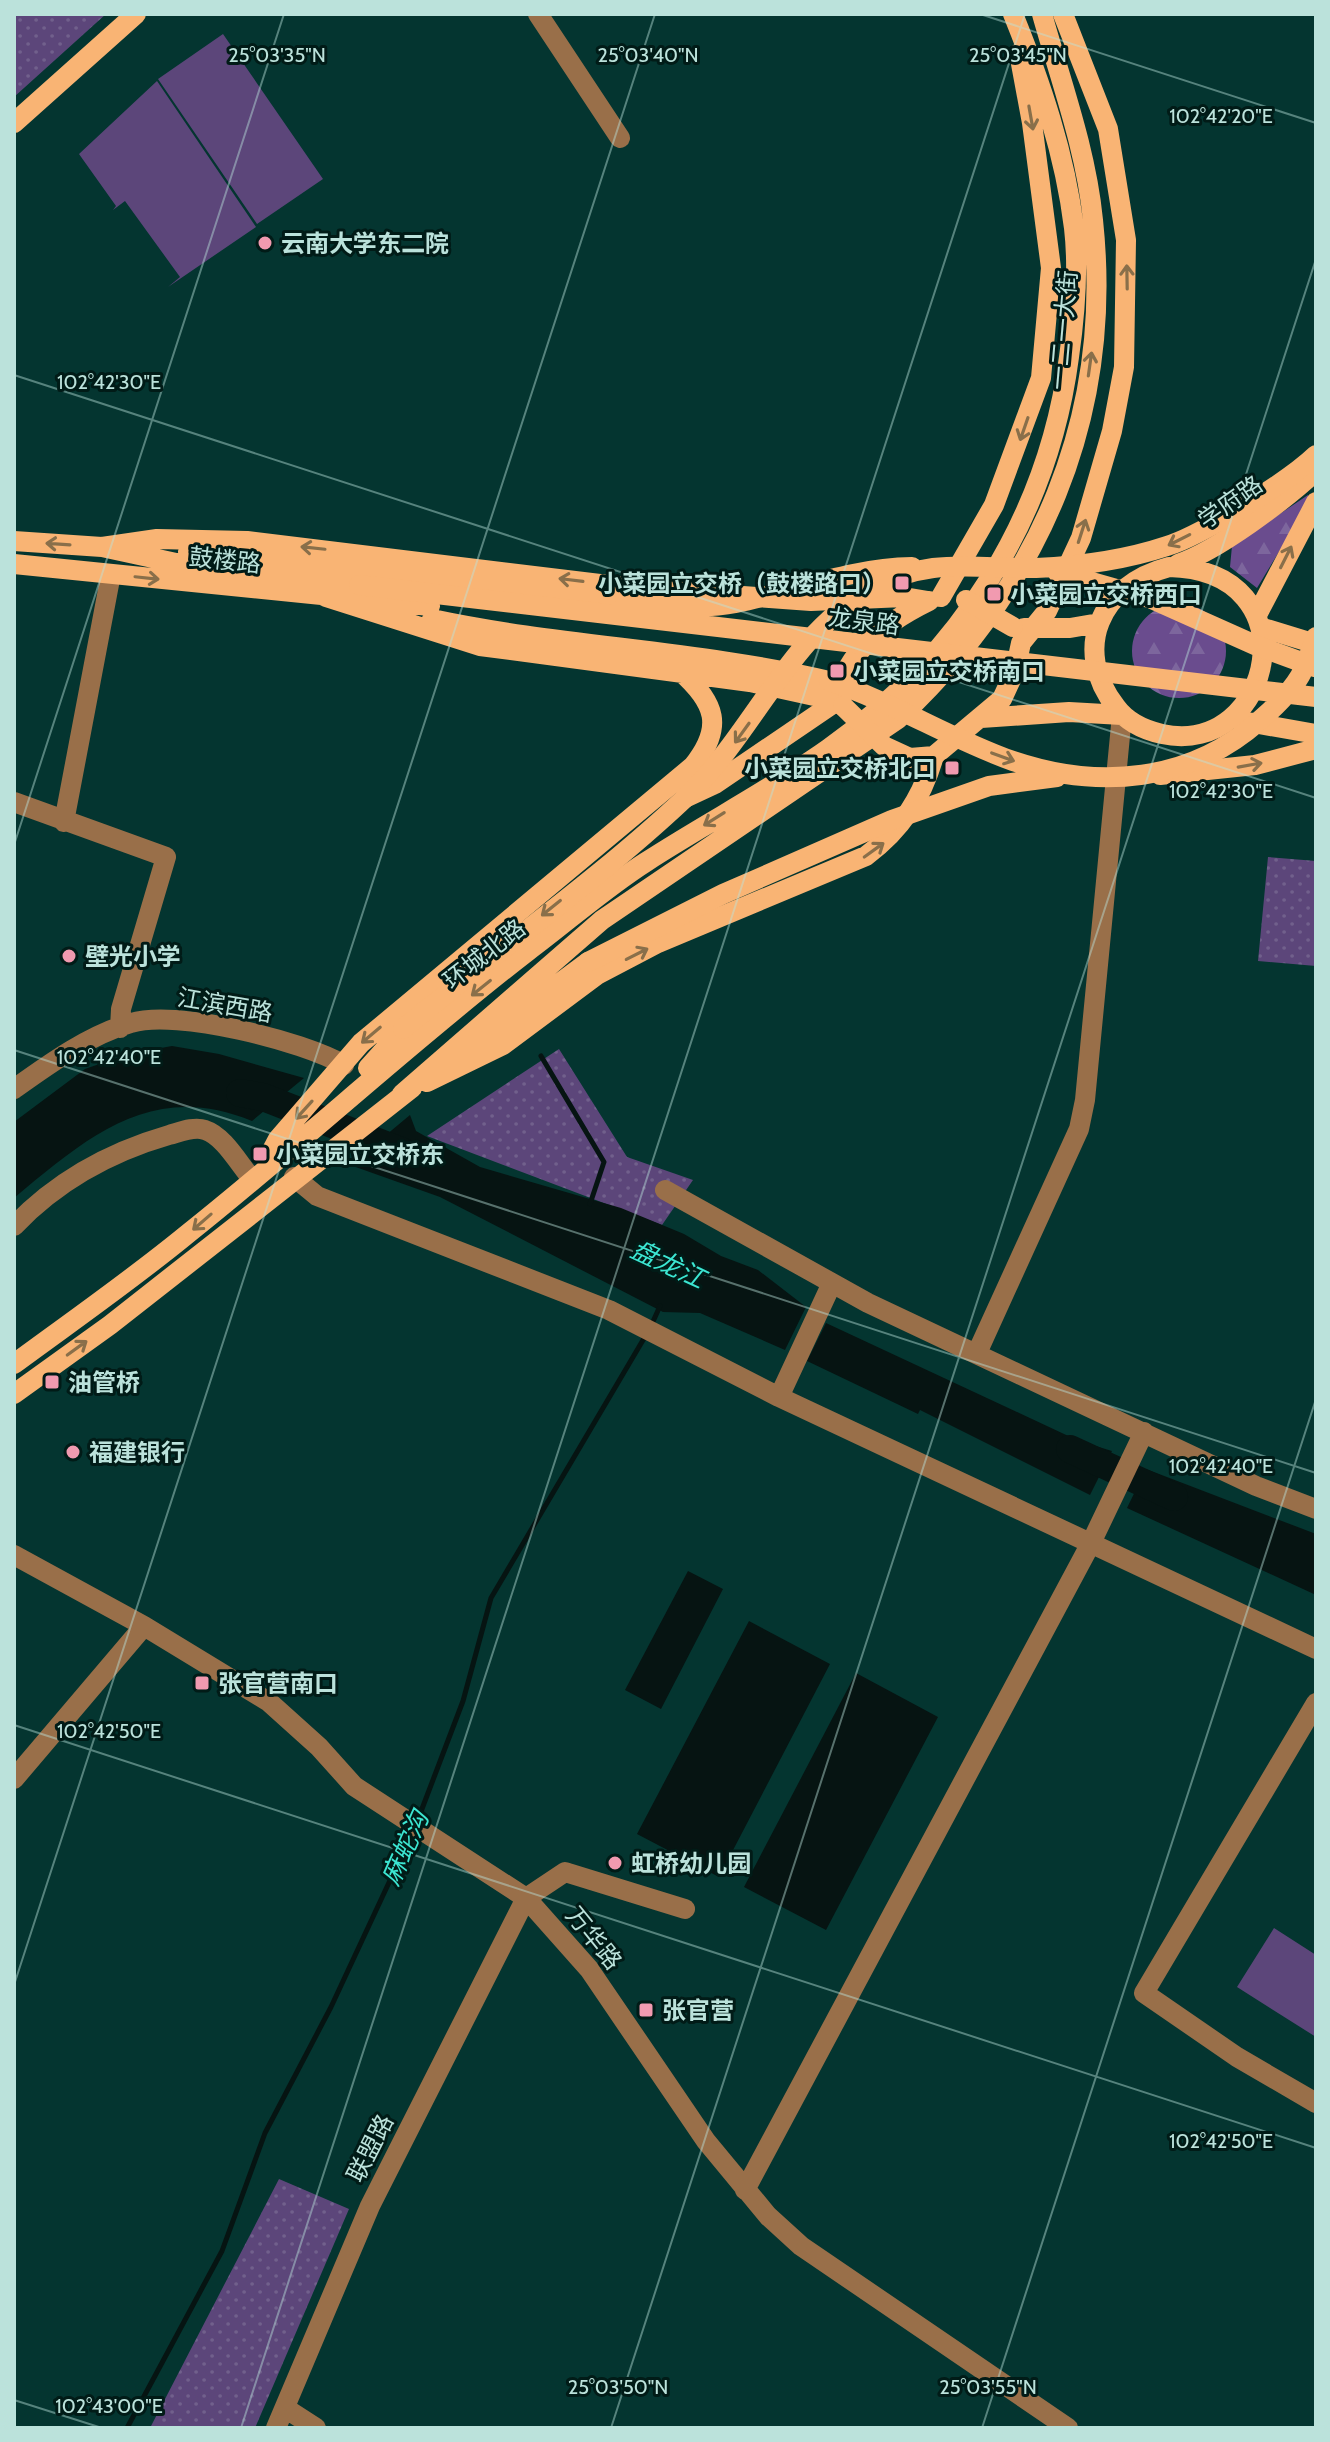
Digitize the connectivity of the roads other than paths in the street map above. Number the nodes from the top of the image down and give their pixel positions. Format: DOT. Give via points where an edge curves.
graph roads {
  1 [pos="136,14"];
  2 [pos="538,14"];
  3 [pos="1012,14"];
  4 [pos="1042,14"];
  5 [pos="1063,14"];
  6 [pos="14,123"];
  7 [pos="620,138"];
  8 [pos="1316,455"];
  9 [pos="1316,471"];
  10 [pos="1316,502"];
  11 [pos="14,541"];
  12 [pos="102,547"];
  13 [pos="14,564"];
  14 [pos="924,567"];
  15 [pos="1169,567"];
  16 [pos="1037,568"];
  17 [pos="111,574"];
  18 [pos="359,585"];
  19 [pos="1007,594"];
  20 [pos="976,595"];
  21 [pos="326,597"];
  22 [pos="934,599"];
  23 [pos="1052,603"];
  24 [pos="429,612"];
  25 [pos="1259,620"];
  26 [pos="1099,623"];
  27 [pos="1070,628"];
  28 [pos="1022,633"];
  29 [pos="1316,637"];
  30 [pos="1316,644"];
  31 [pos="1316,667"];
  32 [pos="680,671"];
  33 [pos="1316,697"];
  34 [pos="840,704"];
  35 [pos="1316,710"];
  36 [pos="1122,715"];
  37 [pos="981,718"];
  38 [pos="1230,719"];
  39 [pos="1316,734"];
  40 [pos="1316,749"];
  41 [pos="934,756"];
  42 [pos="1072,776"];
  43 [pos="1144,776"];
  44 [pos="14,802"];
  45 [pos="64,822"];
  46 [pos="604,842"];
  47 [pos="120,1028"];
  48 [pos="344,1065"];
  49 [pos="14,1089"];
  50 [pos="402,1094"];
  51 [pos="332,1111"];
  52 [pos="282,1144"];
  53 [pos="257,1175"];
  54 [pos="294,1177"];
  55 [pos="665,1190"];
  56 [pos="14,1226"];
  57 [pos="832,1283"];
  58 [pos="977,1353"];
  59 [pos="14,1364"];
  60 [pos="14,1394"];
  61 [pos="779,1397"];
  62 [pos="1144,1432"];
  63 [pos="1316,1509"];
  64 [pos="1091,1543"];
  65 [pos="14,1555"];
  66 [pos="144,1626"];
  67 [pos="1316,1649"];
  68 [pos="1316,1703"];
  69 [pos="14,1779"];
  70 [pos="526,1898"];
  71 [pos="685,1909"];
  72 [pos="1316,2103"];
  73 [pos="745,2190"];
  74 [pos="285,2408"];
  75 [pos="276,2428"];
  76 [pos="316,2428"];
  77 [pos="1068,2428"];
  1 -- 6 [label="main road"];
  2 -- 7 [label="street"];
  3 -- 20 [label="main road, 一二一大街" via="1038,76 1062,160 1074,231 1076,311 1065,393 1045,464 1020,529"];
  3 -- 22 [label="main road, one-way" via="1051,268 1049,321 1041,378 1016,453 994,505"];
  19 -- 4 [label="main road, 一二一大街, one-way" via="1046,521 1072,449 1089,371 1097,296 1093,218 1073,114"];
  23 -- 5 [label="main road, one-way" via="1081,538 1112,431 1124,367 1128,285 1121,194 1108,129"];
  8 -- 16 [label="main road, one-way, bridge" via="1255,499 1170,545 1106,562"];
  9 -- 15 [label="main road, 学府路" via="1193,559"];
  25 -- 10 [label="main road, one-way"];
  12 -- 11 [label="main road, 鼓楼路, one-way"];
  12 -- 14 [label="main road, bridge" via="266,559 625,605 705,607 872,568"];
  12 -- 18 [label="main road, 鼓楼路" via="176,563"];
  22 -- 12 [label="main road, one-way" via="811,601 633,588 247,541 157,539"];
  13 -- 17 [label="main road, 鼓楼路"];
  14 -- 16 [label="main road, bridge"];
  14 -- 51 [label="main road, one-way, bridge" via="873,588 825,620 739,738 685,799 403,1029"];
  15 -- 25 [label="main road" via="1218,576 1239,591"];
  15 -- 26 [label="main road" via="1127,584"];
  16 -- 31 [label="main road, bridge" via="1152,599"];
  17 -- 21 [label="main road, 鼓楼路, one-way"];
  17 -- 45 [label="street"];
  18 -- 33 [label="main road, 龙泉路, bridge"];
  19 -- 50 [label="main road, 环城北路" via="940,680 898,719 602,920"];
  20 -- 22 [label="main road"];
  20 -- 28 [label="main road, bridge"];
  20 -- 51 [label="main road, 环城北路, one-way" via="959,627 895,694 829,748 641,865"];
  21 -- 24 [label="main road, 鼓楼路"];
  21 -- 32 [label="main road" via="480,646"];
  22 -- 34 [label="main road" via="887,623 856,656 840,681"];
  23 -- 27 [label="main road" via="1052,615"];
  23 -- 28 [label="main road"];
  24 -- 35 [label="main road, 龙泉路, bridge"];
  24 -- 42 [label="main road, one-way, bridge" via="516,635 769,667 829,681 869,694 973,746"];
  25 -- 30 [label="main road"];
  25 -- 38 [label="main road" via="1259,678 1248,701"];
  26 -- 27 [label="main road"];
  26 -- 36 [label="main road" via="1095,667 1103,690"];
  27 -- 28 [label="main road"];
  28 -- 37 [label="main road" via="1015,671 1002,699"];
  29 -- 43 [label="main road, bridge" via="1299,677 1238,740 1200,761"];
  32 -- 34 [label="main road"];
  32 -- 46 [label="main road" via="710,703 709,746 677,782"];
  34 -- 41 [label="main road, bridge" via="884,746 910,758"];
  34 -- 46 [label="main road" via="715,784"];
  36 -- 37 [label="main road" via="1069,712"];
  36 -- 38 [label="main road" via="1147,731 1175,737 1204,733"];
  36 -- 58 [label="street" via="1079,1129"];
  37 -- 41 [label="main road"];
  38 -- 39 [label="main road"];
  43 -- 40 [label="main road, one-way, bridge" via="1255,765"];
  50 -- 41 [label="main road, one-way" via="503,1045 597,975 658,943 866,856 889,839 914,806"];
  42 -- 43 [label="main road, bridge"];
  42 -- 50 [label="main road, bridge" via="989,786 932,805 723,894 588,962 492,1036"];
  44 -- 45 [label="street"];
  45 -- 47 [label="street" via="166,857"];
  46 -- 48 [label="main road, one-way" via="361,1043"];
  47 -- 48 [label="street, 江滨西路" via="132,1022 173,1020 260,1035"];
  47 -- 49 [label="street, 江滨西路" via="52,1061"];
  48 -- 52 [label="main road, one-way"];
  50 -- 54 [label="main road"];
  51 -- 52 [label="main road, 环城北路"];
  52 -- 53 [label="main road, 环城北路"];
  53 -- 56 [label="street" via="215,1135 190,1129 115,1153 71,1178"];
  53 -- 59 [label="main road, 环城北路, one-way"];
  60 -- 54 [label="main road, one-way" via="110,1325"];
  54 -- 61 [label="street" via="317,1196 560,1289"];
  55 -- 57 [label="street"];
  57 -- 58 [label="street"];
  57 -- 61 [label="street"];
  58 -- 62 [label="street"];
  61 -- 64 [label="street"];
  62 -- 63 [label="street"];
  62 -- 64 [label="street"];
  64 -- 67 [label="street"];
  64 -- 73 [label="street"];
  65 -- 66 [label="street, 万华路"];
  66 -- 69 [label="street"];
  66 -- 70 [label="street, 万华路" via="269,1702 354,1786"];
  68 -- 72 [label="street" via="1144,1993"];
  70 -- 71 [label="street" via="565,1872"];
  70 -- 73 [label="street, 万华路" via="589,1969"];
  70 -- 74 [label="street, 联盟路" via="370,2206"];
  73 -- 77 [label="street, 万华路" via="801,2246"];
  74 -- 75 [label="street, 联盟路"];
  74 -- 76 [label="street"];
}
